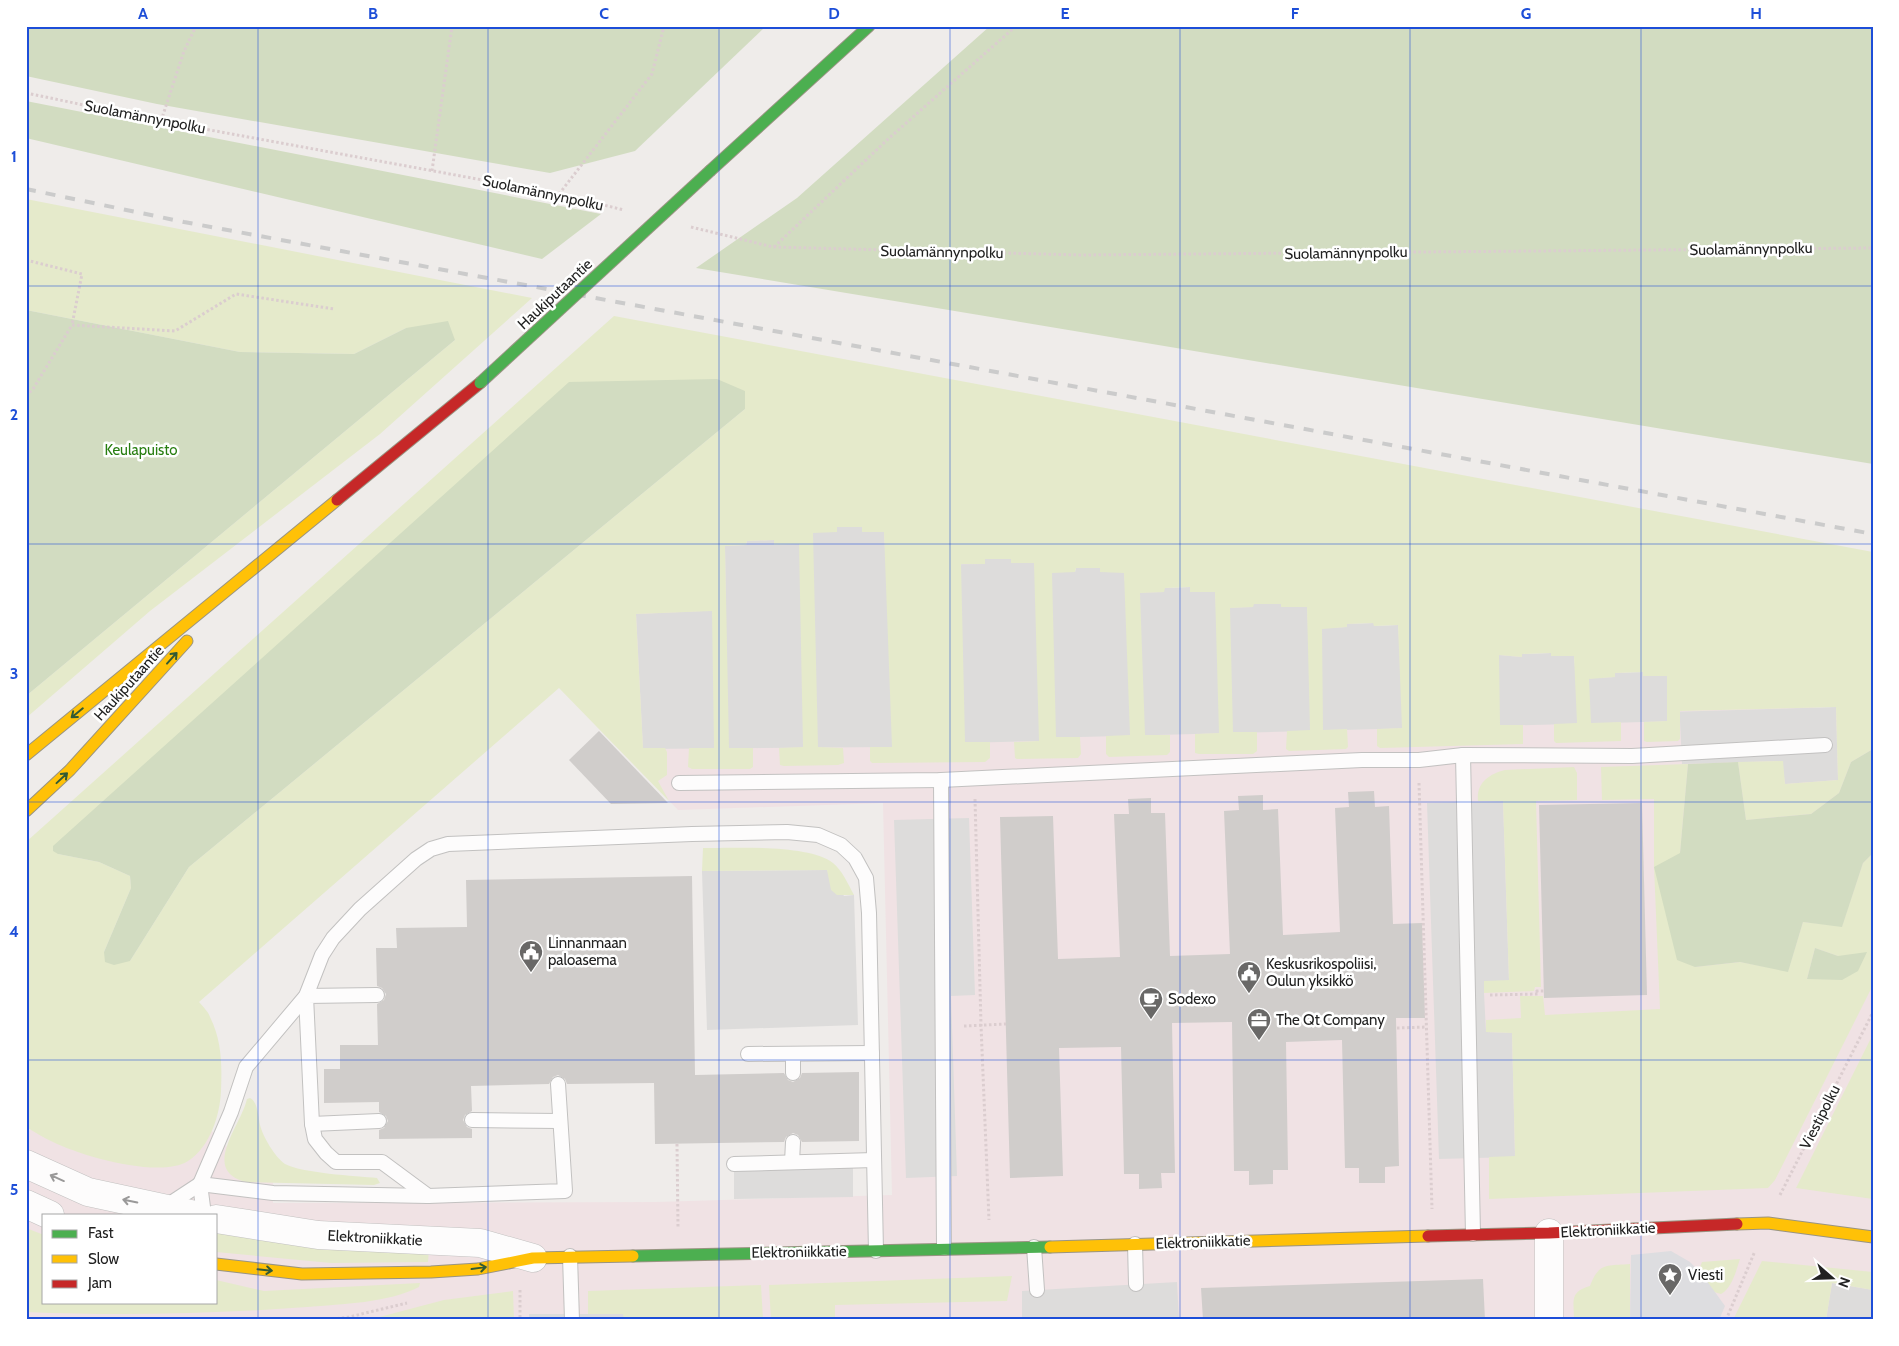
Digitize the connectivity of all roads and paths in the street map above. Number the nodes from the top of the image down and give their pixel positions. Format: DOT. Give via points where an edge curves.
graph roads {
  1 [pos="196,26"];
  2 [pos="452,26"];
  3 [pos="664,26"];
  4 [pos="869,26"];
  5 [pos="1016,26"];
  6 [pos="26,93"];
  7 [pos="161,120"];
  8 [pos="432,170"];
  9 [pos="559,194"];
  10 [pos="633,213"];
  11 [pos="689,226"];
  12 [pos="773,247"];
  13 [pos="1873,248"];
  14 [pos="26,260"];
  15 [pos="334,309"];
  16 [pos="72,325"];
  17 [pos="26,396"];
  18 [pos="251,572"];
  19 [pos="1825,745"];
  20 [pos="1463,754"];
  21 [pos="26,755"];
  22 [pos="1419,760"];
  23 [pos="974,779"];
  24 [pos="941,780"];
  25 [pos="678,783"];
  26 [pos="26,811"];
  27 [pos="1544,991"];
  28 [pos="377,995"];
  29 [pos="306,996"];
  30 [pos="1467,996"];
  31 [pos="1873,1012"];
  32 [pos="1006,1024"];
  33 [pos="981,1025"];
  34 [pos="943,1027"];
  35 [pos="1427,1027"];
  36 [pos="1397,1028"];
  37 [pos="872,1053"];
  38 [pos="748,1054"];
  39 [pos="793,1054"];
  40 [pos="794,1073"];
  41 [pos="558,1084"];
  42 [pos="472,1120"];
  43 [pos="379,1121"];
  44 [pos="560,1121"];
  45 [pos="312,1124"];
  46 [pos="793,1142"];
  47 [pos="677,1144"];
  48 [pos="874,1160"];
  49 [pos="792,1162"];
  50 [pos="26,1164"];
  51 [pos="734,1164"];
  52 [pos="200,1184"];
  53 [pos="428,1196"];
  54 [pos="26,1204"];
  55 [pos="164,1208"];
  56 [pos="1432,1212"];
  57 [pos="48,1214"];
  58 [pos="191,1214"];
  59 [pos="204,1214"];
  60 [pos="218,1219"];
  61 [pos="990,1221"];
  62 [pos="1768,1223"];
  63 [pos="678,1228"];
  64 [pos="1550,1233"];
  65 [pos="1473,1234"];
  66 [pos="1873,1237"];
  67 [pos="1135,1244"];
  68 [pos="1034,1247"];
  69 [pos="944,1248"];
  70 [pos="876,1250"];
  71 [pos="570,1256"];
  72 [pos="533,1258"];
  73 [pos="218,1264"];
  74 [pos="520,1284"];
  75 [pos="1136,1284"];
  76 [pos="1037,1290"];
  77 [pos="520,1320"];
  78 [pos="572,1320"];
  79 [pos="1549,1320"];
  80 [pos="1726,1320"];
  1 -- 7 [label="path" via="184,51"];
  2 -- 8 [label="path"];
  3 -- 9 [label="path" via="652,74"];
  4 -- 18 [label="street, Haukiputaantie, bridge" via="480,383"];
  5 -- 12 [label="path"];
  6 -- 7 [label="path, Suolamännynpolku"];
  7 -- 8 [label="path, Suolamännynpolku"];
  8 -- 9 [label="path, Suolamännynpolku"];
  9 -- 10 [label="path, Suolamännynpolku"];
  11 -- 12 [label="path, Suolamännynpolku"];
  12 -- 13 [label="path, Suolamännynpolku" via="1081,255"];
  14 -- 16 [label="path" via="82,274"];
  15 -- 16 [label="path" via="236,294 176,331"];
  16 -- 17 [label="path"];
  18 -- 21 [label="street, Haukiputaantie, one-way"];
  26 -- 18 [label="street, Haukiputaantie, one-way" via="70,770"];
  19 -- 20 [label="lane" via="1632,756"];
  20 -- 22 [label="lane"];
  20 -- 30 [label="lane"];
  22 -- 23 [label="lane" via="1352,760"];
  22 -- 35 [label="path"];
  23 -- 24 [label="lane"];
  23 -- 33 [label="path"];
  24 -- 25 [label="lane"];
  24 -- 34 [label="lane"];
  27 -- 30 [label="path" via="1537,991 1538,994"];
  28 -- 29 [label="lane"];
  29 -- 37 [label="lane" via="332,938 360,909 431,849 448,844 692,834 787,832 818,835 841,845 855,858 866,878"];
  29 -- 45 [label="lane"];
  29 -- 52 [label="lane" via="246,1067 231,1112"];
  30 -- 65 [label="lane"];
  31 -- 62 [label="path, Viestipolku"];
  32 -- 33 [label="path"];
  33 -- 34 [label="path"];
  33 -- 61 [label="path"];
  34 -- 69 [label="lane"];
  35 -- 36 [label="path"];
  35 -- 56 [label="path"];
  37 -- 39 [label="lane"];
  37 -- 48 [label="lane"];
  38 -- 39 [label="lane"];
  39 -- 40 [label="lane"];
  41 -- 44 [label="lane"];
  42 -- 44 [label="lane"];
  43 -- 45 [label="lane"];
  44 -- 53 [label="lane" via="565,1191"];
  45 -- 53 [label="lane" via="315,1140 336,1162 382,1162"];
  46 -- 49 [label="lane"];
  47 -- 63 [label="path"];
  48 -- 49 [label="lane"];
  48 -- 70 [label="lane"];
  49 -- 51 [label="lane"];
  55 -- 50 [label="street, one-way" via="88,1192"];
  52 -- 53 [label="lane" via="273,1193"];
  52 -- 55 [label="lane"];
  52 -- 59 [label="lane"];
  54 -- 57 [label="street"];
  55 -- 58 [label="street"];
  60 -- 72 [label="street, Elektroniikkatie" via="318,1235 480,1243"];
  62 -- 64 [label="street, Elektroniikkatie"];
  62 -- 66 [label="street, Elektroniikkatie"];
  62 -- 80 [label="path, Viestipolku"];
  64 -- 65 [label="street, Elektroniikkatie"];
  64 -- 79 [label="street"];
  65 -- 67 [label="street, Elektroniikkatie"];
  67 -- 68 [label="street, Elektroniikkatie"];
  67 -- 75 [label="lane"];
  68 -- 69 [label="street, Elektroniikkatie"];
  68 -- 76 [label="lane"];
  69 -- 70 [label="street, Elektroniikkatie"];
  70 -- 71 [label="street, Elektroniikkatie"];
  71 -- 72 [label="street, Elektroniikkatie"];
  71 -- 78 [label="lane"];
  73 -- 72 [label="street, Elektroniikkatie, one-way" via="302,1274 431,1272 478,1269"];
  74 -- 77 [label="path"];
}
